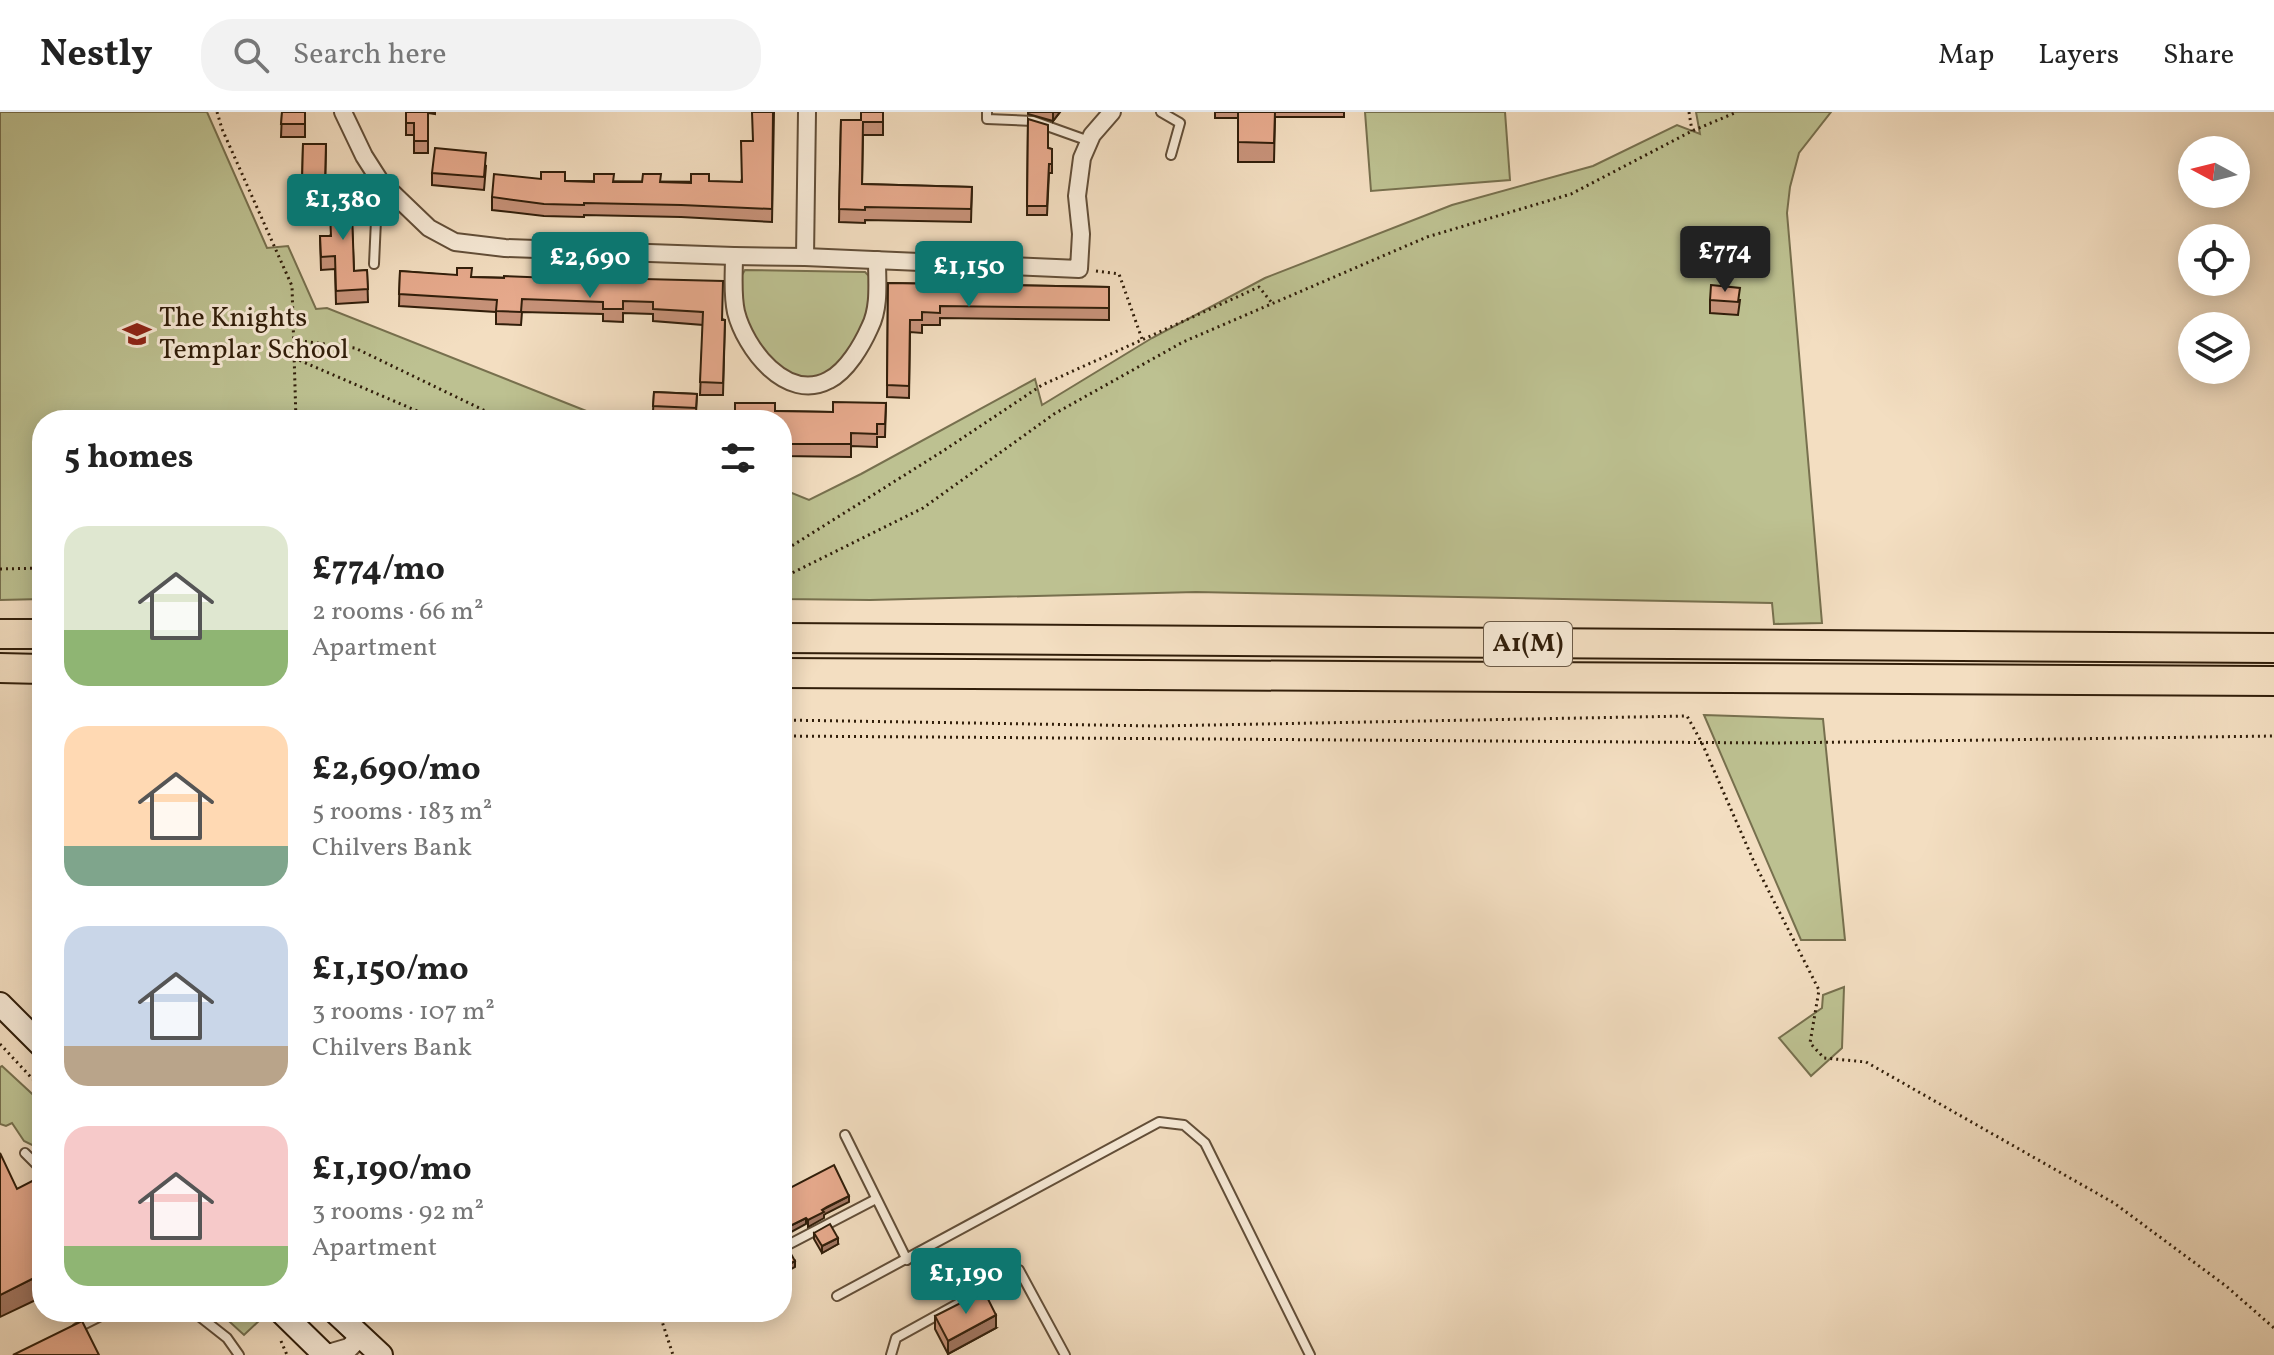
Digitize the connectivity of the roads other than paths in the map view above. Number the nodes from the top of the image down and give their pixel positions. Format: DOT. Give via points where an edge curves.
graph roads {
  1 [pos="343,112"];
  2 [pos="807,112"];
  3 [pos="987,112"];
  4 [pos="1112,112"];
  5 [pos="1161,112"];
  6 [pos="1089,142"];
  7 [pos="1171,155"];
  8 [pos="380,181"];
  9 [pos="734,256"];
  10 [pos="805,257"];
  11 [pos="877,260"];
  12 [pos="374,264"];
  13 [pos="0,634"];
  14 [pos="32,634"];
  15 [pos="792,638"];
  16 [pos="2274,648"];
  17 [pos="0,668"];
  18 [pos="32,669"];
  19 [pos="792,673"];
  20 [pos="2274,681"];
  21 [pos="0,1004"];
  22 [pos="32,1036"];
  23 [pos="845,1135"];
  24 [pos="25,1153"];
  25 [pos="32,1160"];
  26 [pos="876,1199"];
  27 [pos="792,1243"];
  28 [pos="907,1260"];
  29 [pos="837,1296"];
  30 [pos="89,1322"];
  31 [pos="207,1322"];
  32 [pos="291,1322"];
  33 [pos="340,1322"];
  34 [pos="66,1334"];
  35 [pos="353,1346"];
  36 [pos="239,1355"];
  37 [pos="325,1355"];
  38 [pos="381,1355"];
  39 [pos="891,1355"];
  40 [pos="1065,1355"];
  41 [pos="1310,1355"];
  1 -- 8 [label="street"];
  2 -- 10 [label="street"];
  3 -- 6 [label="lane" via="987,119 1033,121"];
  4 -- 6 [label="street"];
  5 -- 7 [label="lane" via="1180,123"];
  6 -- 11 [label="street" via="1077,196 1079,269"];
  8 -- 9 [label="street" via="429,228 455,242"];
  8 -- 12 [label="lane"];
  9 -- 10 [label="street"];
  9 -- 11 [label="street" via="736,314 754,349 784,380 811,385 840,372 870,328 876,311"];
  10 -- 11 [label="street"];
  13 -- 14 [label="highway"];
  15 -- 16 [label="highway, A1(M)"];
  17 -- 18 [label="highway"];
  19 -- 20 [label="highway, A1(M)"];
  21 -- 22 [label="main road"];
  23 -- 26 [label="lane"];
  24 -- 25 [label="lane"];
  26 -- 27 [label="lane"];
  26 -- 28 [label="lane"];
  28 -- 29 [label="lane"];
  28 -- 41 [label="lane" via="1159,1122 1184,1125 1205,1143"];
  30 -- 34 [label="lane"];
  31 -- 36 [label="lane"];
  32 -- 37 [label="main road"];
  33 -- 35 [label="main road"];
  35 -- 37 [label="street"];
  35 -- 38 [label="main road"];
  39 -- 40 [label="lane" via="896,1338 1019,1270"];
}
